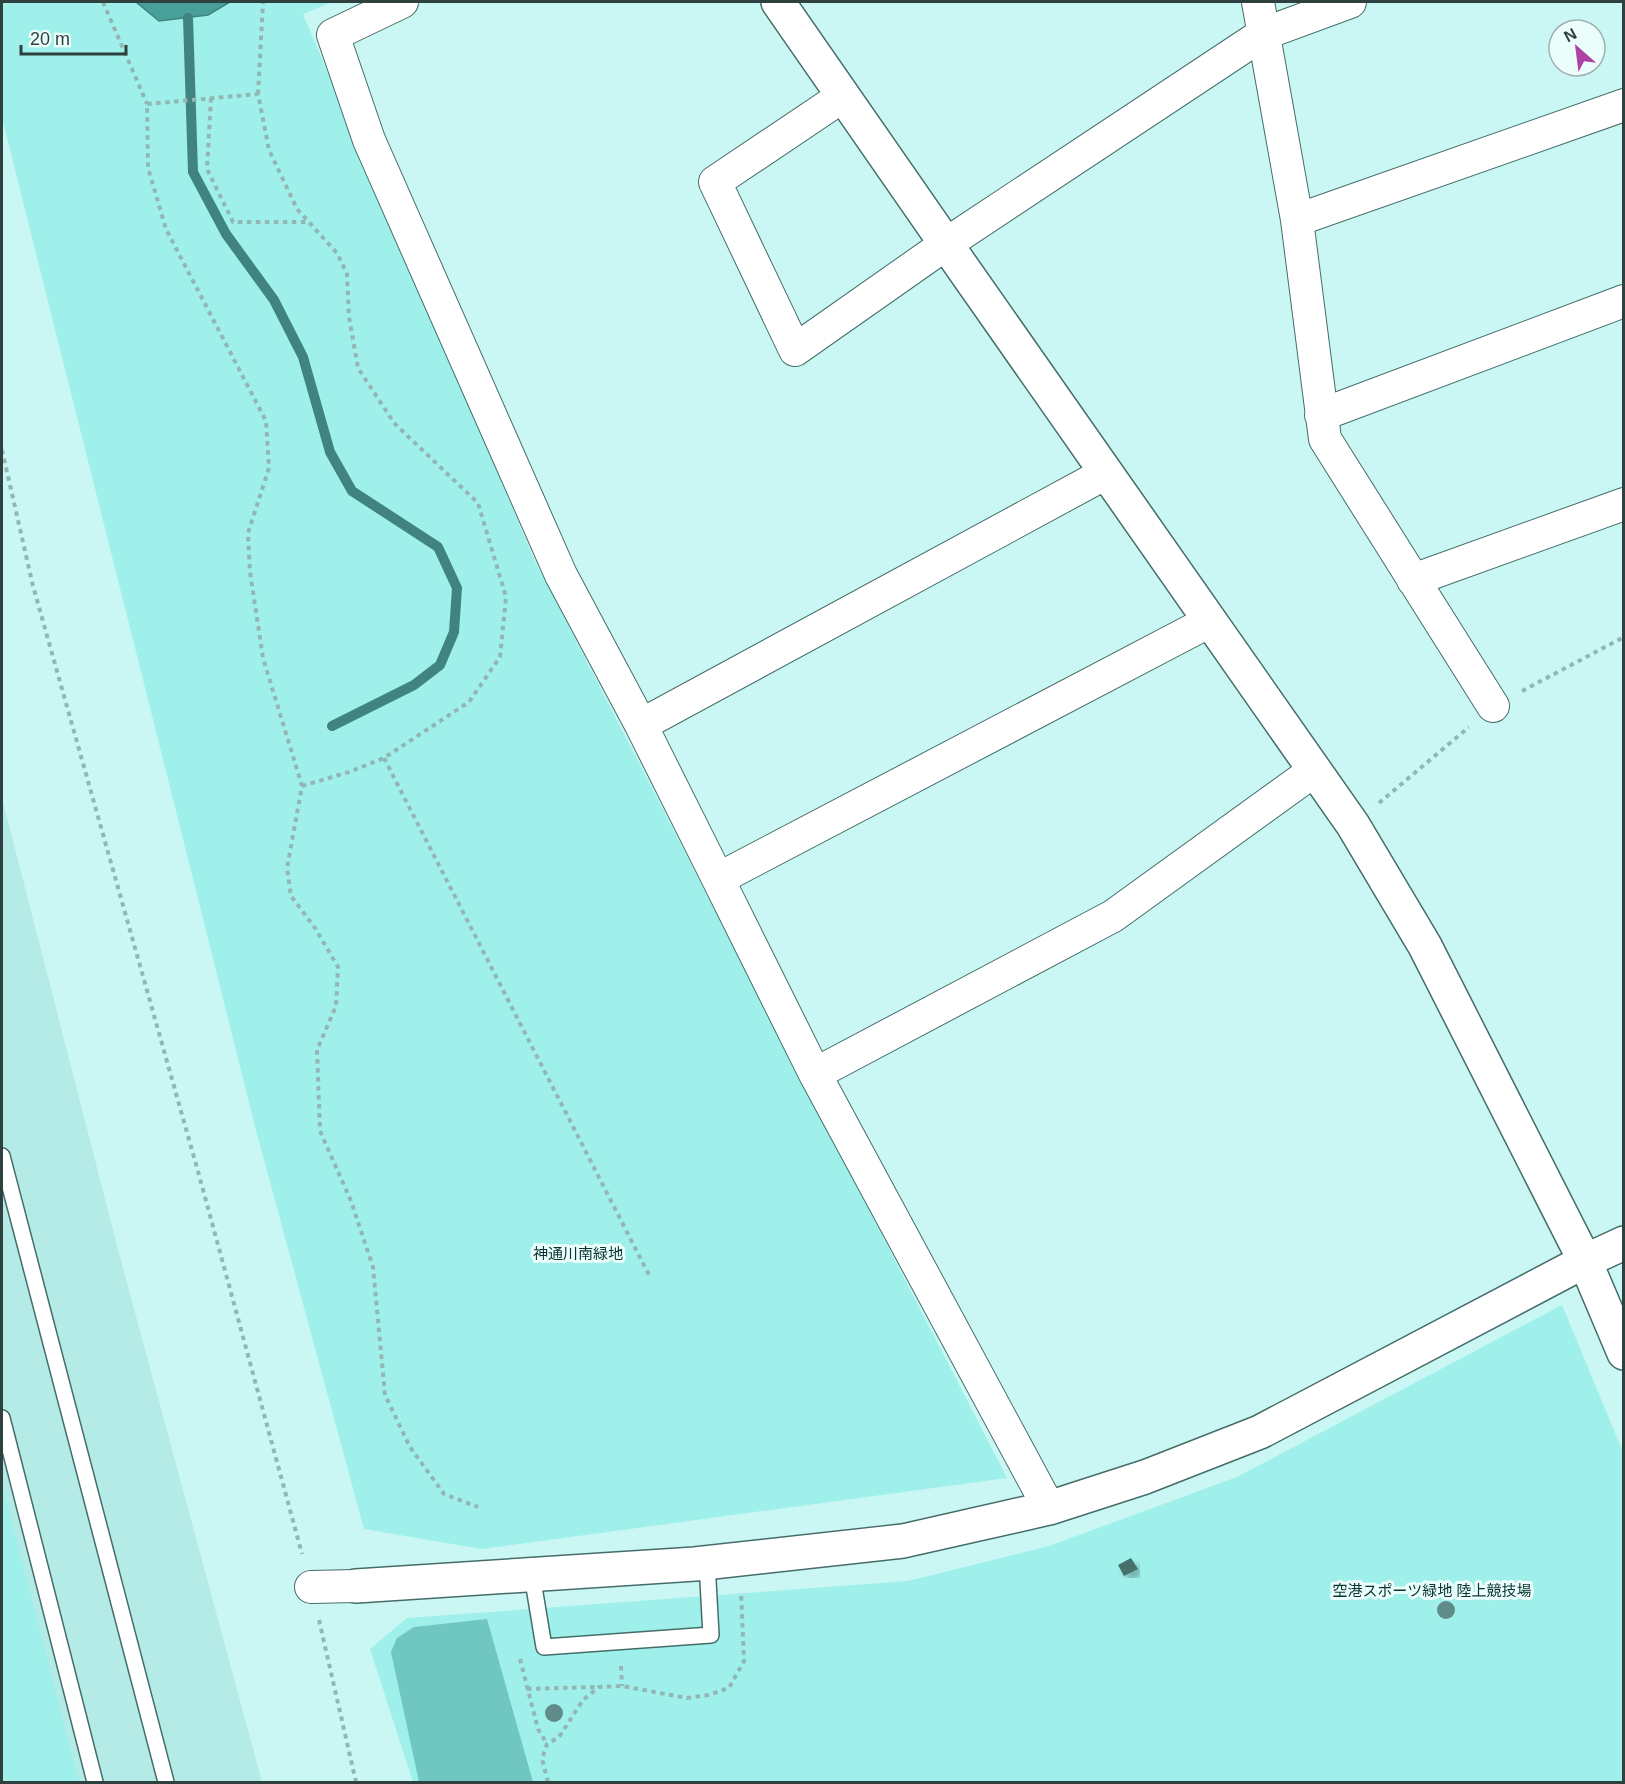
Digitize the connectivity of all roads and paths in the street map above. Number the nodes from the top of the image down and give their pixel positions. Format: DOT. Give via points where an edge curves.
graph roads {
  1 [pos="103,2"];
  2 [pos="263,2"];
  3 [pos="402,2"];
  4 [pos="778,2"];
  5 [pos="1258,2"];
  6 [pos="1350,2"];
  7 [pos="1263,34"];
  8 [pos="258,94"];
  9 [pos="843,96"];
  10 [pos="211,98"];
  11 [pos="147,104"];
  12 [pos="1623,105"];
  13 [pos="1297,220"];
  14 [pos="309,222"];
  15 [pos="946,244"];
  16 [pos="1623,301"];
  17 [pos="1321,415"];
  18 [pos="2,450"];
  19 [pos="1106,473"];
  20 [pos="1623,504"];
  21 [pos="1413,580"];
  22 [pos="1210,621"];
  23 [pos="1493,706"];
  24 [pos="641,725"];
  25 [pos="384,758"];
  26 [pos="1315,770"];
  27 [pos="302,786"];
  28 [pos="718,879"];
  29 [pos="815,1074"];
  30 [pos="2,1156"];
  31 [pos="1623,1243"];
  32 [pos="1585,1262"];
  33 [pos="649,1275"];
  34 [pos="1623,1353"];
  35 [pos="2,1418"];
  36 [pos="478,1507"];
  37 [pos="1049,1508"];
  38 [pos="740,1559"];
  39 [pos="707,1563"];
  40 [pos="532,1575"];
  41 [pos="356,1586"];
  42 [pos="311,1587"];
  43 [pos="599,1687"];
  44 [pos="527,1689"];
  45 [pos="95,1782"];
  46 [pos="166,1782"];
  47 [pos="356,1782"];
  48 [pos="548,1782"];
  1 -- 11 [label="path"];
  2 -- 8 [label="path"];
  3 -- 24 [label="street" via="333,35 369,140 561,575"];
  4 -- 9 [label="street"];
  5 -- 7 [label="street"];
  6 -- 7 [label="street"];
  7 -- 13 [label="street"];
  7 -- 15 [label="street"];
  8 -- 10 [label="path"];
  8 -- 14 [label="path" via="269,150 297,209"];
  9 -- 15 [label="street"];
  9 -- 15 [label="street" via="715,182 795,350"];
  10 -- 11 [label="path"];
  10 -- 14 [label="path" via="207,169 233,222"];
  11 -- 27 [label="path" via="148,168 166,229 266,421 269,468 248,533 250,572 263,658"];
  12 -- 13 [label="street"];
  13 -- 17 [label="street"];
  14 -- 25 [label="path" via="337,253 347,274 349,317 358,368 394,423 478,503 506,597 500,657 469,702"];
  15 -- 19 [label="street"];
  16 -- 17 [label="street"];
  17 -- 21 [label="street" via="1324,439"];
  18 -- 42 [label="path" via="33,586"];
  19 -- 22 [label="street"];
  19 -- 24 [label="street"];
  20 -- 21 [label="street"];
  21 -- 23 [label="street"];
  22 -- 26 [label="street"];
  22 -- 28 [label="street"];
  24 -- 28 [label="street"];
  25 -- 27 [label="path"];
  25 -- 33 [label="path"];
  26 -- 29 [label="street" via="1113,916"];
  26 -- 32 [label="street" via="1353,825 1425,946"];
  27 -- 36 [label="path" via="287,868 291,896 338,967 336,1006 318,1050 320,1131 351,1201 373,1267 385,1395 410,1447 444,1494"];
  28 -- 29 [label="street"];
  29 -- 37 [label="street"];
  30 -- 46 [label="lane"];
  31 -- 32 [label="street"];
  32 -- 34 [label="street"];
  32 -- 37 [label="street" via="1260,1432 1145,1477"];
  35 -- 45 [label="lane"];
  37 -- 38 [label="street" via="903,1540"];
  38 -- 39 [label="street"];
  38 -- 43 [label="path" via="744,1661 729,1688 687,1698 622,1686"];
  39 -- 40 [label="street"];
  39 -- 40 [label="lane" via="711,1635 544,1647"];
  40 -- 41 [label="street"];
  41 -- 42 [label="street"];
  42 -- 47 [label="path"];
  43 -- 44 [label="path"];
  43 -- 48 [label="path" via="583,1700 559,1737 547,1744 542,1759"];
}
